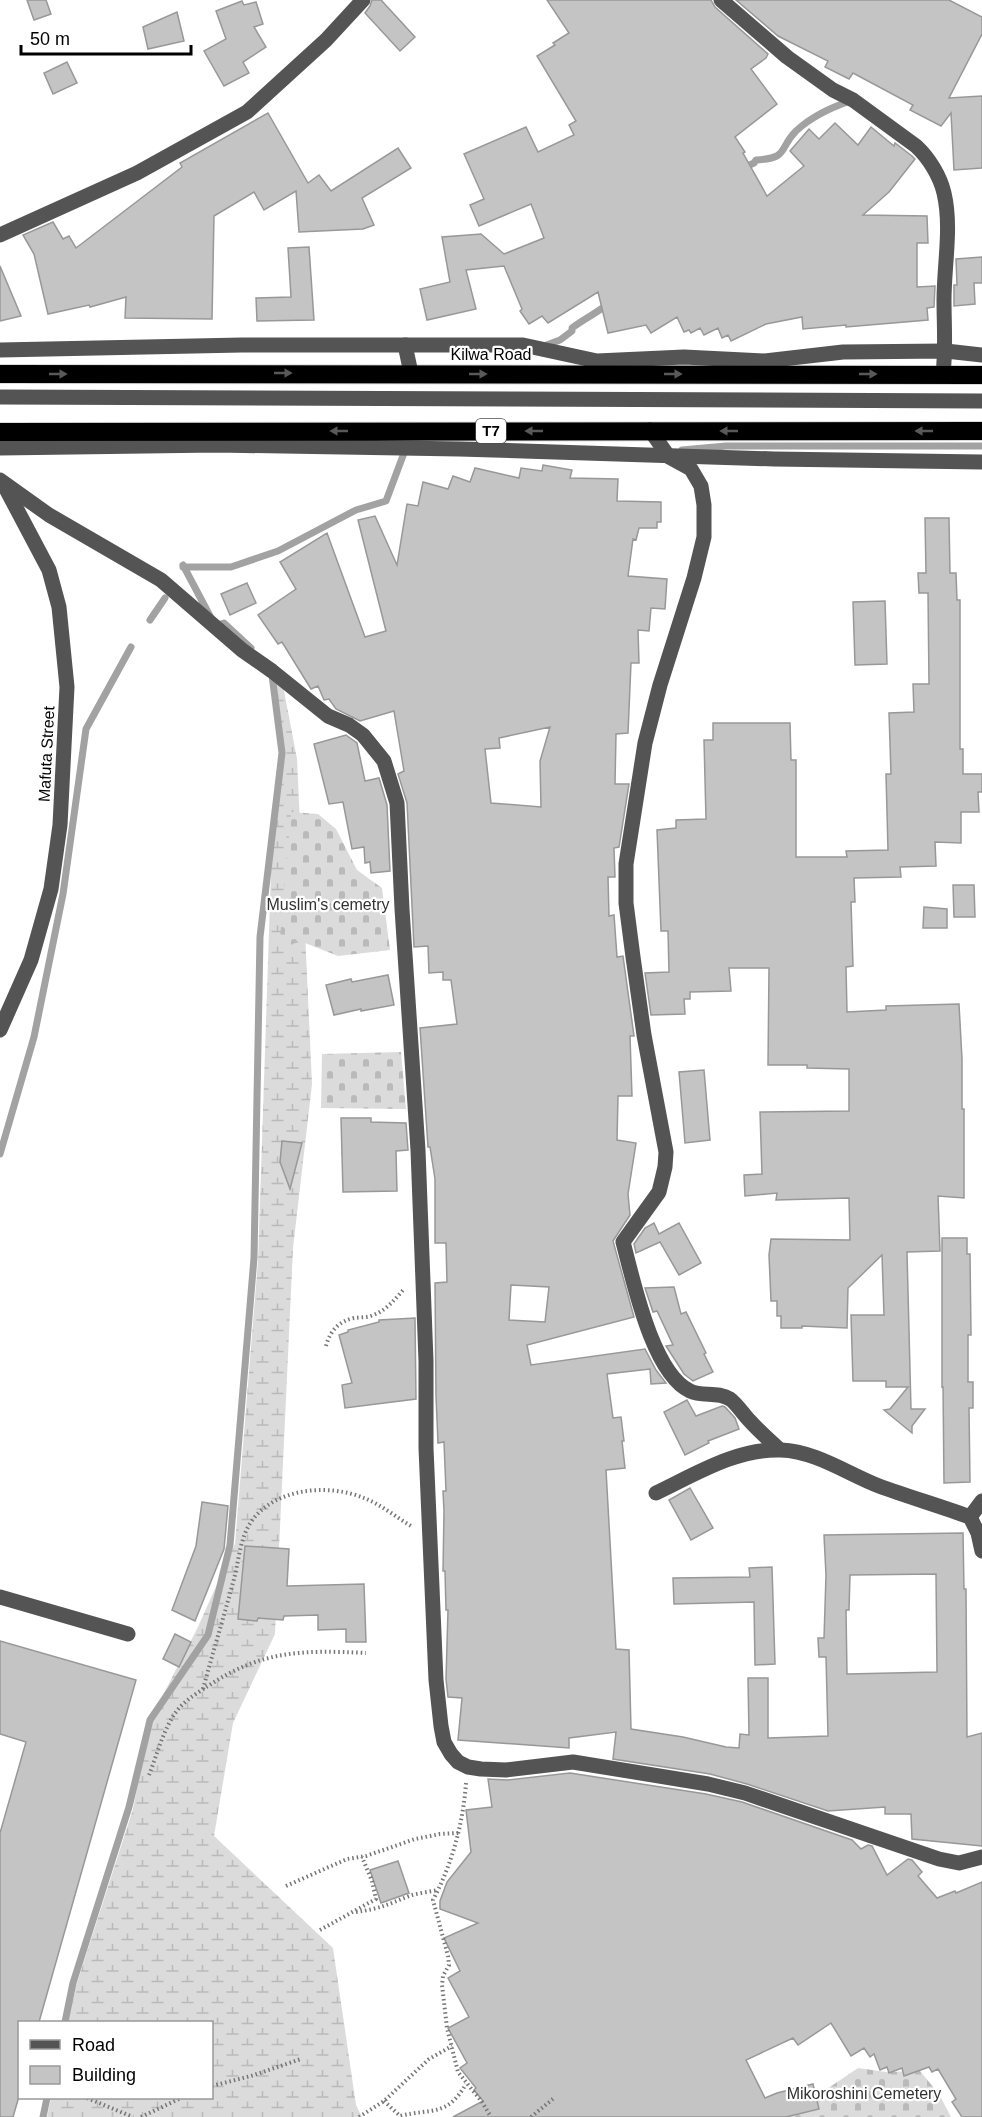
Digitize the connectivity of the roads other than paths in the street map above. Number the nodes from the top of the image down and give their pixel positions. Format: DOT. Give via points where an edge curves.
graph roads {
  1 [pos="363,0"];
  2 [pos="721,0"];
  3 [pos="0,235"];
  4 [pos="405,345"];
  5 [pos="0,350"];
  6 [pos="946,351"];
  7 [pos="982,355"];
  8 [pos="0,374"];
  9 [pos="411,374"];
  10 [pos="943,374"];
  11 [pos="982,375"];
  12 [pos="0,397"];
  13 [pos="982,401"];
  14 [pos="650,430"];
  15 [pos="982,431"];
  16 [pos="0,432"];
  17 [pos="0,448"];
  18 [pos="669,457"];
  19 [pos="982,462"];
  20 [pos="1,482"];
  21 [pos="0,1030"];
  22 [pos="779,1449"];
  23 [pos="656,1494"];
  24 [pos="982,1501"];
  25 [pos="970,1518"];
  26 [pos="982,1551"];
  27 [pos="0,1597"];
  28 [pos="128,1634"];
  29 [pos="982,1857"];
  1 -- 3 [label="street" via="326,40 247,112 137,173"];
  2 -- 6 [label="street" via="787,57 924,153 944,193"];
  4 -- 5 [label="street"];
  4 -- 6 [label="street" via="523,345 597,361 684,357 765,361 843,352"];
  4 -- 9 [label="street"];
  6 -- 7 [label="street"];
  6 -- 10 [label="street"];
  8 -- 9 [label="highway, Kilwa Road, one-way"];
  9 -- 10 [label="highway, Kilwa Road, one-way"];
  10 -- 11 [label="highway, Kilwa Road"];
  12 -- 13 [label="street"];
  15 -- 14 [label="highway, T7, one-way"];
  14 -- 16 [label="highway, T7, one-way"];
  14 -- 18 [label="street"];
  17 -- 18 [label="street" via="459,448"];
  18 -- 19 [label="street"];
  18 -- 22 [label="street" via="691,469 701,486 704,537 645,743 626,864 633,957 666,1152 659,1192 623,1242 646,1327 677,1381 691,1392 731,1400"];
  20 -- 21 [label="street, Mafuta Street" via="49,570 59,607 67,687 60,825 51,890 31,960"];
  20 -- 29 [label="street" via="49,515 161,580 242,650 328,716 363,735 384,761 397,803 418,1139 436,1680 444,1742 451,1754 468,1767 506,1770 573,1762 708,1784 746,1793 939,1859 959,1863"];
  22 -- 23 [label="street" via="720,1463"];
  22 -- 25 [label="street" via="800,1452"];
  24 -- 25 [label="street"];
  25 -- 26 [label="street"];
  27 -- 28 [label="street"];
}
